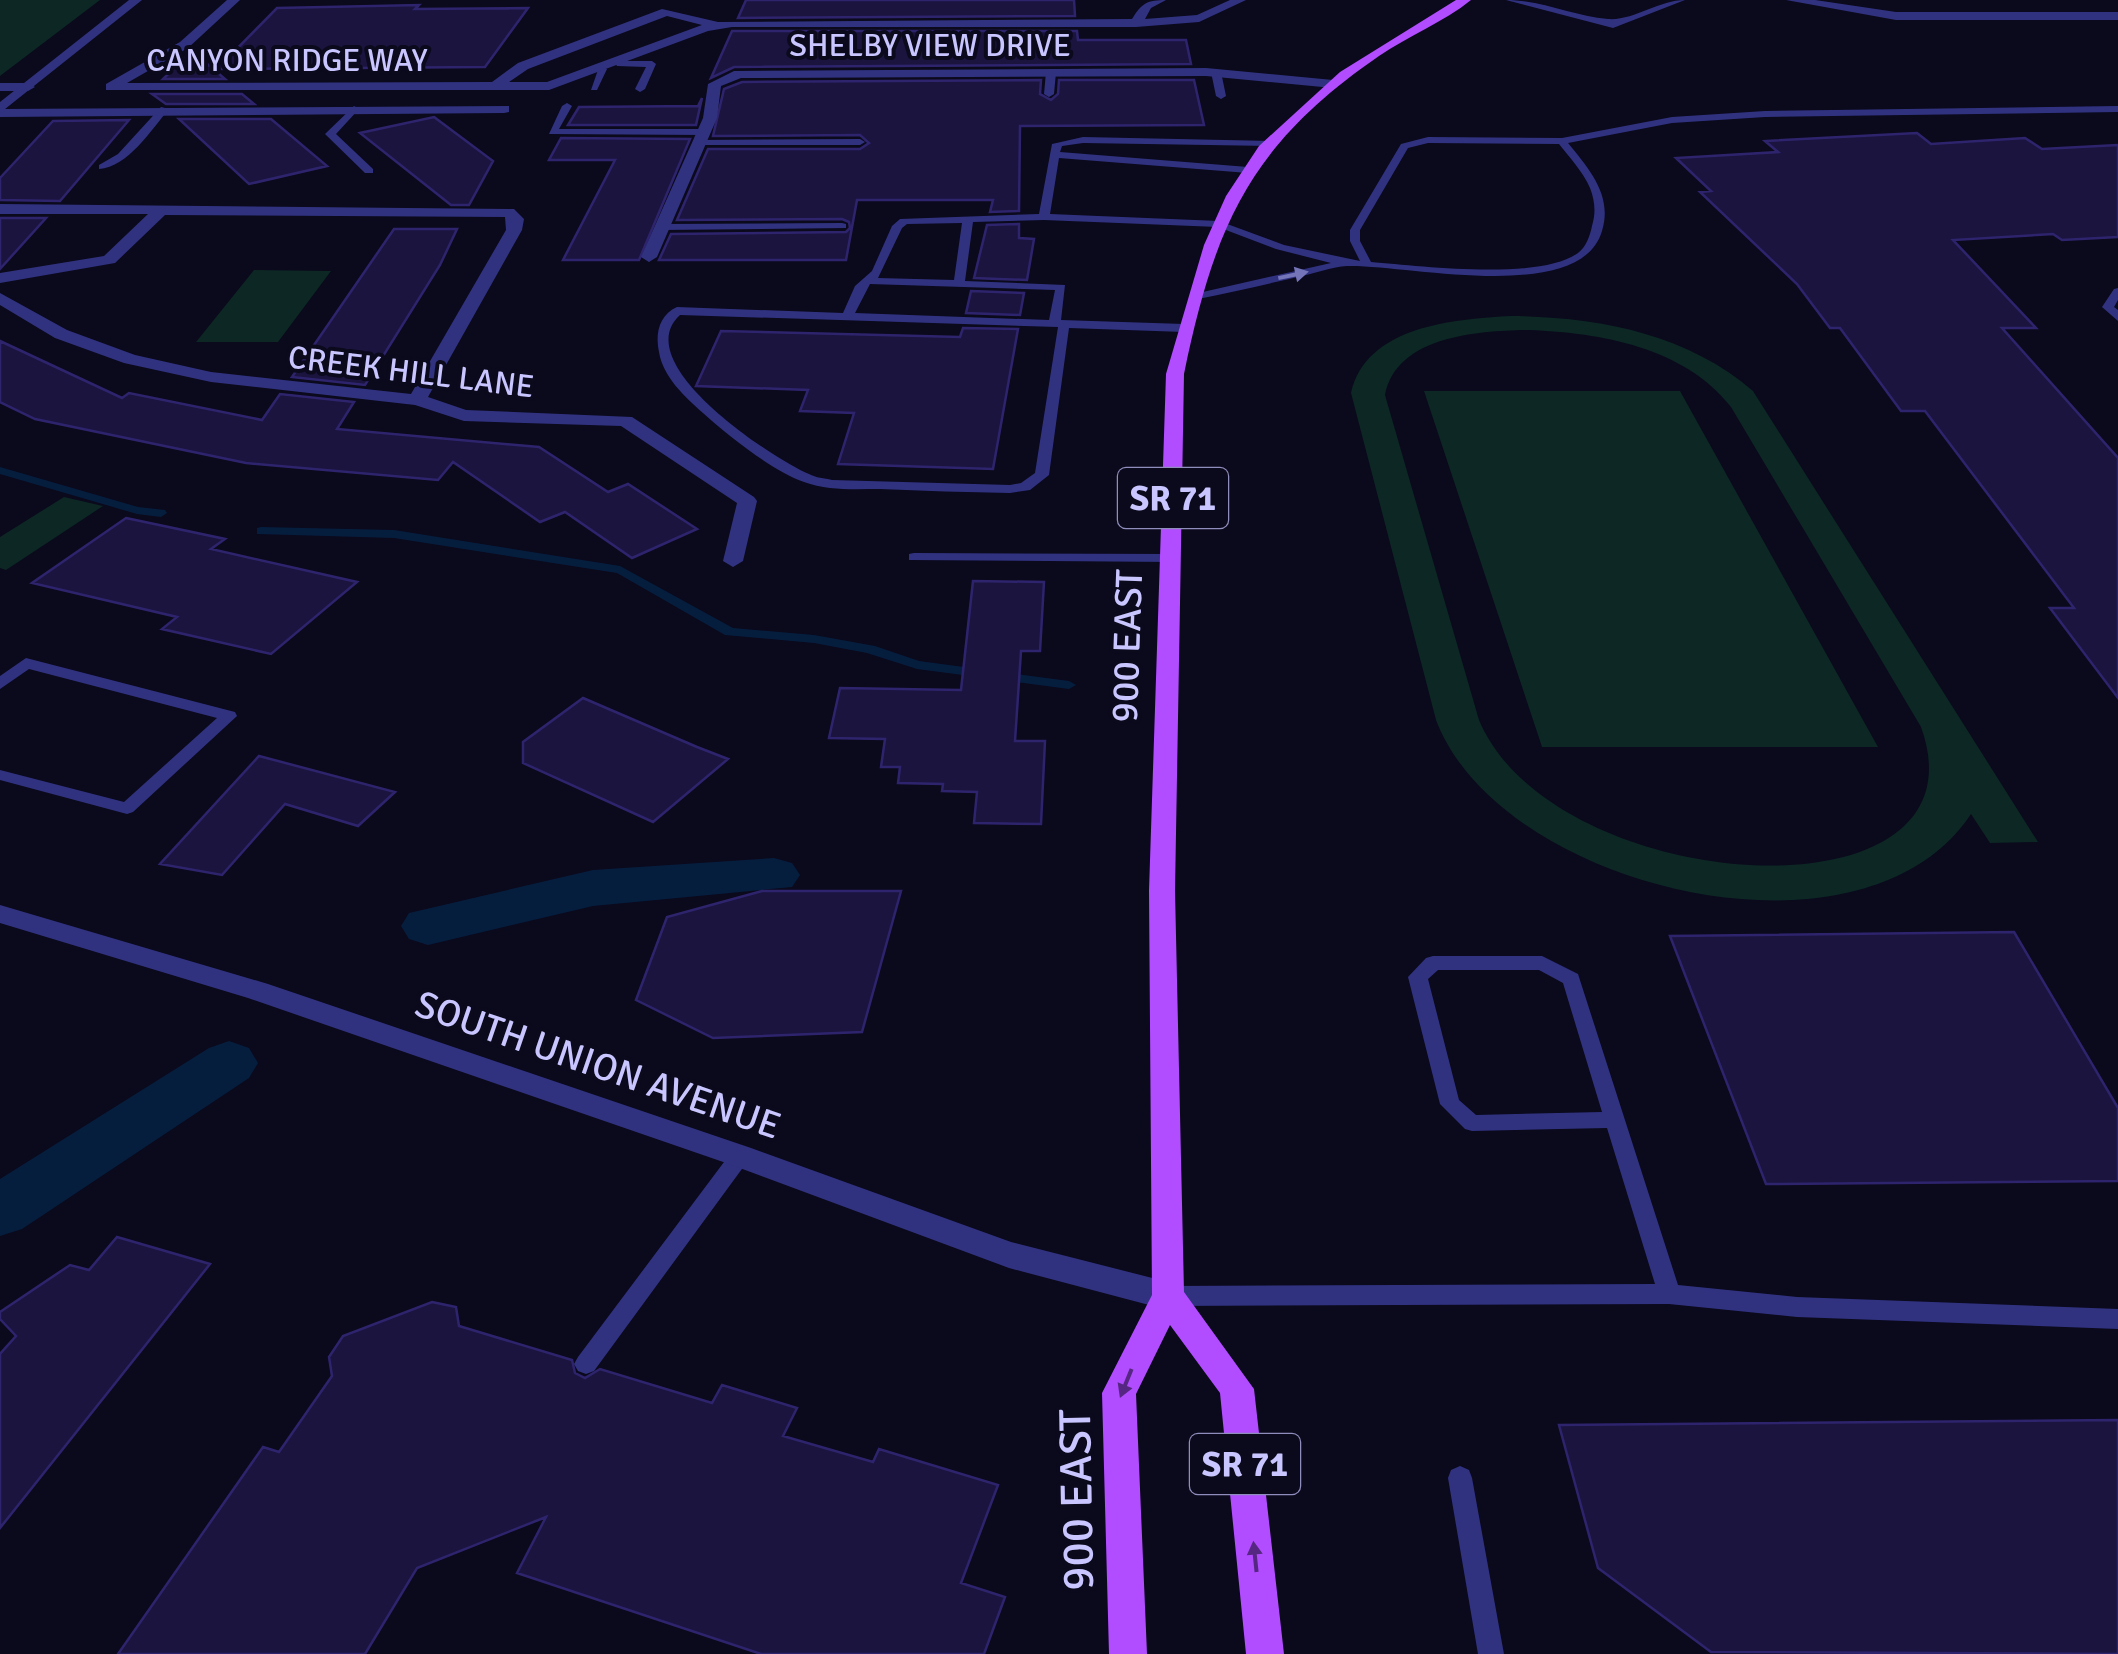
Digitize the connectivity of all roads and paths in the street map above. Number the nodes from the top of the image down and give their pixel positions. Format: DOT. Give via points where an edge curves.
graph roads {
  1 [pos="136,0"];
  2 [pos="234,0"];
  3 [pos="1160,0"];
  4 [pos="1240,0"];
  5 [pos="1512,0"];
  6 [pos="1679,0"];
  7 [pos="1792,0"];
  8 [pos="1459,1"];
  9 [pos="2118,16"];
  10 [pos="1136,23"];
  11 [pos="715,26"];
  12 [pos="617,63"];
  13 [pos="602,69"];
  14 [pos="1050,72"];
  15 [pos="1216,72"];
  16 [pos="1333,84"];
  17 [pos="0,86"];
  18 [pos="494,86"];
  19 [pos="28,87"];
  20 [pos="594,88"];
  21 [pos="640,89"];
  22 [pos="1049,94"];
  23 [pos="1221,96"];
  24 [pos="567,106"];
  25 [pos="2118,109"];
  26 [pos="164,110"];
  27 [pos="354,110"];
  28 [pos="504,110"];
  29 [pos="0,111"];
  30 [pos="702,138"];
  31 [pos="1562,141"];
  32 [pos="860,142"];
  33 [pos="1272,143"];
  34 [pos="1055,155"];
  35 [pos="103,166"];
  36 [pos="370,170"];
  37 [pos="1248,170"];
  38 [pos="0,210"];
  39 [pos="161,210"];
  40 [pos="1044,216"];
  41 [pos="968,219"];
  42 [pos="1218,224"];
  43 [pos="661,226"];
  44 [pos="842,226"];
  45 [pos="650,257"];
  46 [pos="1344,263"];
  47 [pos="1367,264"];
  48 [pos="0,278"];
  49 [pos="868,281"];
  50 [pos="960,284"];
  51 [pos="2118,291"];
  52 [pos="1198,296"];
  53 [pos="0,298"];
  54 [pos="848,316"];
  55 [pos="2118,317"];
  56 [pos="1059,324"];
  57 [pos="1184,328"];
  58 [pos="417,400"];
  59 [pos="914,557"];
  60 [pos="1172,558"];
  61 [pos="733,561"];
  62 [pos="0,684"];
  63 [pos="0,775"];
  64 [pos="0,914"];
  65 [pos="1615,1120"];
  66 [pos="740,1156"];
  67 [pos="1670,1294"];
  68 [pos="1168,1296"];
  69 [pos="2118,1319"];
  70 [pos="586,1364"];
  71 [pos="1460,1478"];
  72 [pos="1128,1654"];
  73 [pos="1265,1654"];
  74 [pos="1491,1654"];
  1 -- 19 [label="street"];
  2 -- 18 [label="street, CANYON RIDGE WAY" via="184,45 112,88"];
  3 -- 10 [label="street" via="1146,6"];
  4 -- 10 [label="street, CANYON RIDGE WAY" via="1200,18"];
  5 -- 6 [label="street" via="1613,24"];
  7 -- 9 [label="street" via="1896,16"];
  8 -- 16 [label="main road, 900 EAST / SR 71"];
  10 -- 11 [label="street, CANYON RIDGE WAY"];
  11 -- 12 [label="street, CANYON RIDGE WAY"];
  11 -- 18 [label="street, CANYON RIDGE WAY" via="666,12 523,66"];
  12 -- 13 [label="street, CANYON RIDGE WAY"];
  12 -- 21 [label="lane" via="652,64"];
  13 -- 18 [label="street, CANYON RIDGE WAY" via="549,86"];
  13 -- 20 [label="lane"];
  14 -- 15 [label="street, SHELBY VIEW DRIVE"];
  14 -- 22 [label="lane"];
  14 -- 30 [label="street, SHELBY VIEW DRIVE" via="740,74 716,84"];
  15 -- 16 [label="street, SHELBY VIEW DRIVE"];
  15 -- 23 [label="lane"];
  16 -- 33 [label="main road, 900 EAST / SR 71"];
  17 -- 19 [label="street"];
  19 -- 29 [label="street"];
  24 -- 30 [label="lane" via="552,132"];
  25 -- 31 [label="lane" via="1766,114 1672,120"];
  26 -- 27 [label="street"];
  26 -- 29 [label="street"];
  26 -- 35 [label="lane" via="122,156"];
  27 -- 28 [label="street"];
  27 -- 36 [label="lane" via="330,134"];
  30 -- 32 [label="lane"];
  30 -- 43 [label="street, SHELBY VIEW DRIVE"];
  31 -- 47 [label="lane" via="1428,140 1404,146 1354,230"];
  31 -- 47 [label="lane" via="1599,200 1597,232 1584,255 1550,269"];
  33 -- 34 [label="lane" via="1083,140 1057,144"];
  33 -- 37 [label="main road, 900 EAST / SR 71"];
  34 -- 37 [label="lane"];
  34 -- 40 [label="lane"];
  37 -- 42 [label="main road, 900 EAST / SR 71"];
  38 -- 39 [label="street"];
  39 -- 48 [label="street" via="109,260"];
  39 -- 58 [label="street" via="509,212 514,230"];
  40 -- 41 [label="lane"];
  40 -- 42 [label="lane"];
  41 -- 49 [label="lane" via="897,226"];
  41 -- 50 [label="lane"];
  42 -- 46 [label="lane"];
  42 -- 52 [label="main road, 900 EAST / SR 71"];
  43 -- 44 [label="lane"];
  43 -- 45 [label="street, SHELBY VIEW DRIVE"];
  46 -- 47 [label="lane"];
  52 -- 46 [label="lane, one-way"];
  49 -- 50 [label="lane"];
  49 -- 54 [label="lane"];
  50 -- 56 [label="lane" via="1061,287"];
  51 -- 55 [label="lane" via="2108,306"];
  52 -- 57 [label="main road, 900 EAST / SR 71"];
  53 -- 58 [label="street, CREEK HILL LANE" via="62,334 130,359 295,389"];
  54 -- 56 [label="lane"];
  54 -- 56 [label="lane" via="677,311 665,325 661,353 682,390 808,479 1010,489 1042,476"];
  56 -- 57 [label="lane"];
  57 -- 60 [label="main road, 900 EAST / SR 71" via="1174,374"];
  58 -- 61 [label="street, CREEK HILL LANE" via="464,415 625,420 747,501"];
  59 -- 60 [label="lane"];
  60 -- 68 [label="main road, 900 EAST / SR 71" via="1162,891"];
  62 -- 63 [label="lane" via="26,663 230,716 127,808"];
  64 -- 66 [label="street, SOUTH UNION AVENUE" via="258,991"];
  65 -- 65 [label="lane" via="1571,979 1542,963 1433,963 1418,977 1450,1104 1472,1123"];
  65 -- 67 [label="lane"];
  66 -- 68 [label="street, SOUTH UNION AVENUE" via="1009,1255"];
  66 -- 70 [label="lane"];
  67 -- 68 [label="lane"];
  67 -- 69 [label="lane" via="1796,1308"];
  68 -- 72 [label="main road, 900 EAST / SR 71, one-way" via="1119,1393"];
  73 -- 68 [label="main road, SR 71, one-way" via="1237,1389"];
  71 -- 74 [label="lane"];
}
